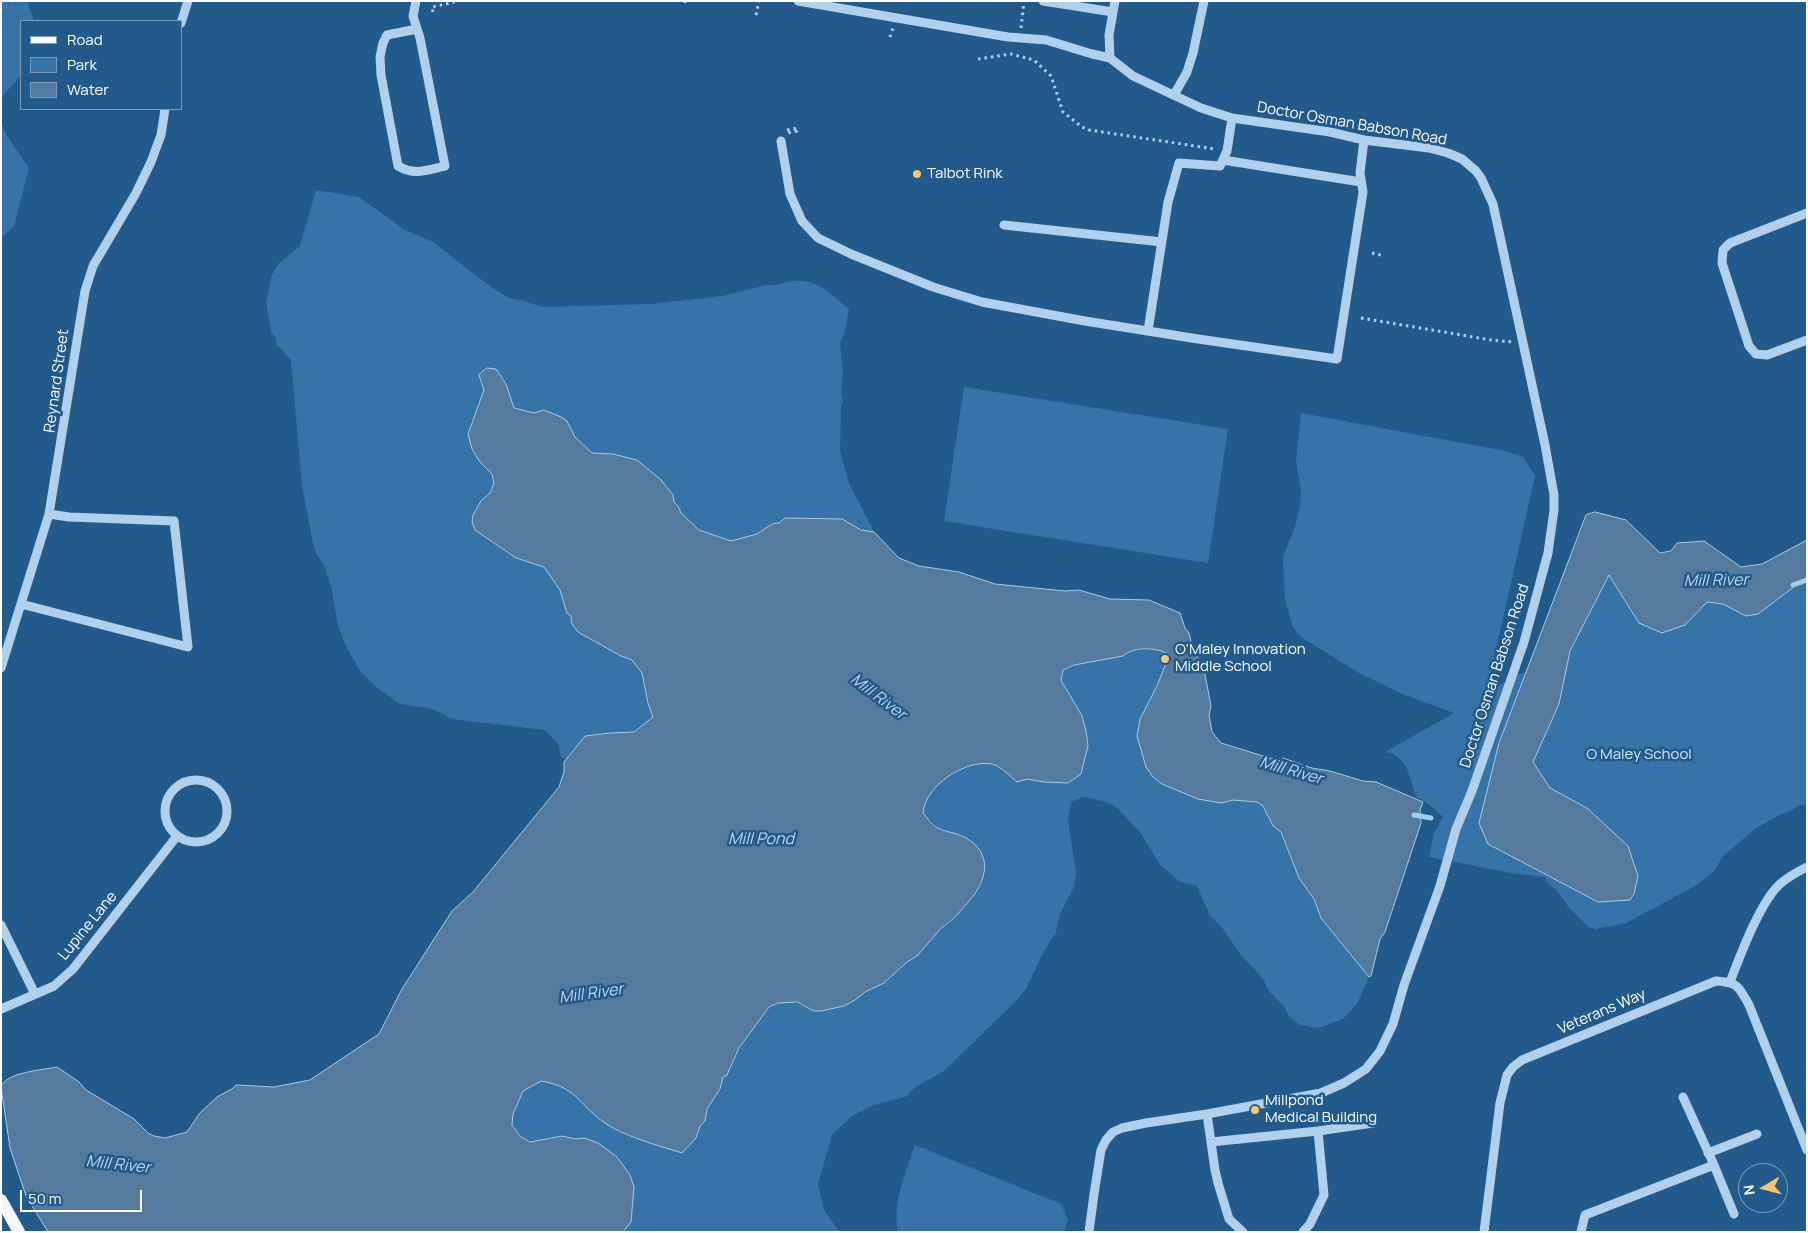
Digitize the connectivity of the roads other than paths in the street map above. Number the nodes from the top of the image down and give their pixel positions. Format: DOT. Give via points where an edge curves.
graph roads {
  1 [pos="188,1"];
  2 [pos="416,1"];
  3 [pos="798,1"];
  4 [pos="1043,1"];
  5 [pos="1115,1"];
  6 [pos="1204,1"];
  7 [pos="1113,12"];
  8 [pos="182,20"];
  9 [pos="417,29"];
  10 [pos="1110,58"];
  11 [pos="1174,95"];
  12 [pos="165,110"];
  13 [pos="1232,118"];
  14 [pos="1364,140"];
  15 [pos="781,141"];
  16 [pos="1223,160"];
  17 [pos="1361,182"];
  18 [pos="1807,213"];
  19 [pos="1004,224"];
  20 [pos="1162,242"];
  21 [pos="1148,331"];
  22 [pos="1807,340"];
  23 [pos="49,514"];
  24 [pos="21,604"];
  25 [pos="1,668"];
  26 [pos="177,836"];
  27 [pos="1807,867"];
  28 [pos="1,926"];
  29 [pos="1730,982"];
  30 [pos="36,994"];
  31 [pos="1,1009"];
  32 [pos="1683,1097"];
  33 [pos="1207,1114"];
  34 [pos="1373,1123"];
  35 [pos="1318,1131"];
  36 [pos="1757,1134"];
  37 [pos="1211,1142"];
  38 [pos="1807,1150"];
  39 [pos="1708,1152"];
  40 [pos="1714,1165"];
  41 [pos="1,1200"];
  42 [pos="1734,1214"];
  43 [pos="19,1232"];
  44 [pos="1089,1232"];
  45 [pos="1243,1232"];
  46 [pos="1303,1232"];
  47 [pos="1484,1232"];
  48 [pos="1581,1232"];
  1 -- 8 [label="street"];
  2 -- 9 [label="street" via="412,16"];
  3 -- 10 [label="street" via="1008,37 1046,40"];
  4 -- 7 [label="street"];
  5 -- 7 [label="street"];
  6 -- 11 [label="street" via="1193,53"];
  7 -- 10 [label="street"];
  9 -- 9 [label="street" via="387,35 380,57 398,166 408,172 445,166"];
  10 -- 11 [label="street, Doctor Osman Babson Road" via="1133,76"];
  11 -- 13 [label="street, Doctor Osman Babson Road"];
  12 -- 23 [label="street, Reynard Street" via="152,162 93,266 85,291"];
  13 -- 14 [label="street, Doctor Osman Babson Road"];
  13 -- 16 [label="street"];
  14 -- 17 [label="street"];
  14 -- 33 [label="street, Doctor Osman Babson Road" via="1429,148 1462,159 1481,178 1493,204 1552,483 1554,510 1548,553 1524,642 1456,829 1393,1024 1380,1050 1366,1069 1321,1093"];
  15 -- 21 [label="street" via="790,194 802,221 818,238 933,287 982,302"];
  16 -- 17 [label="street"];
  16 -- 20 [label="street" via="1220,166 1178,163"];
  17 -- 21 [label="street" via="1363,192 1337,359"];
  18 -- 22 [label="street" via="1730,243 1723,250 1722,263 1749,346 1756,354 1766,355"];
  19 -- 20 [label="street"];
  20 -- 21 [label="street"];
  23 -- 24 [label="street, Reynard Street"];
  23 -- 24 [label="street" via="174,521 188,647"];
  24 -- 25 [label="street, Reynard Street"];
  26 -- 26 [label="street" via="200,842 220,830 226,819 227,807 215,786 192,780 171,792 165,815"];
  26 -- 30 [label="street, Lupine Lane" via="73,969 54,986"];
  27 -- 29 [label="street" via="1778,885 1764,906"];
  28 -- 30 [label="street"];
  29 -- 38 [label="street" via="1740,988 1748,1004"];
  29 -- 47 [label="street, Veterans Way" via="1716,980 1522,1060 1513,1067 1507,1075 1500,1103"];
  30 -- 31 [label="street, Lupine Lane"];
  32 -- 39 [label="street"];
  33 -- 37 [label="street"];
  33 -- 44 [label="street, Doctor Osman Babson Road" via="1146,1123 1113,1132 1101,1150"];
  34 -- 35 [label="street"];
  35 -- 37 [label="street"];
  35 -- 46 [label="street" via="1324,1195"];
  36 -- 39 [label="street"];
  37 -- 45 [label="street" via="1229,1219"];
  39 -- 40 [label="street"];
  40 -- 42 [label="street"];
  40 -- 48 [label="street" via="1585,1215"];
  41 -- 43 [label="main road"];
}
